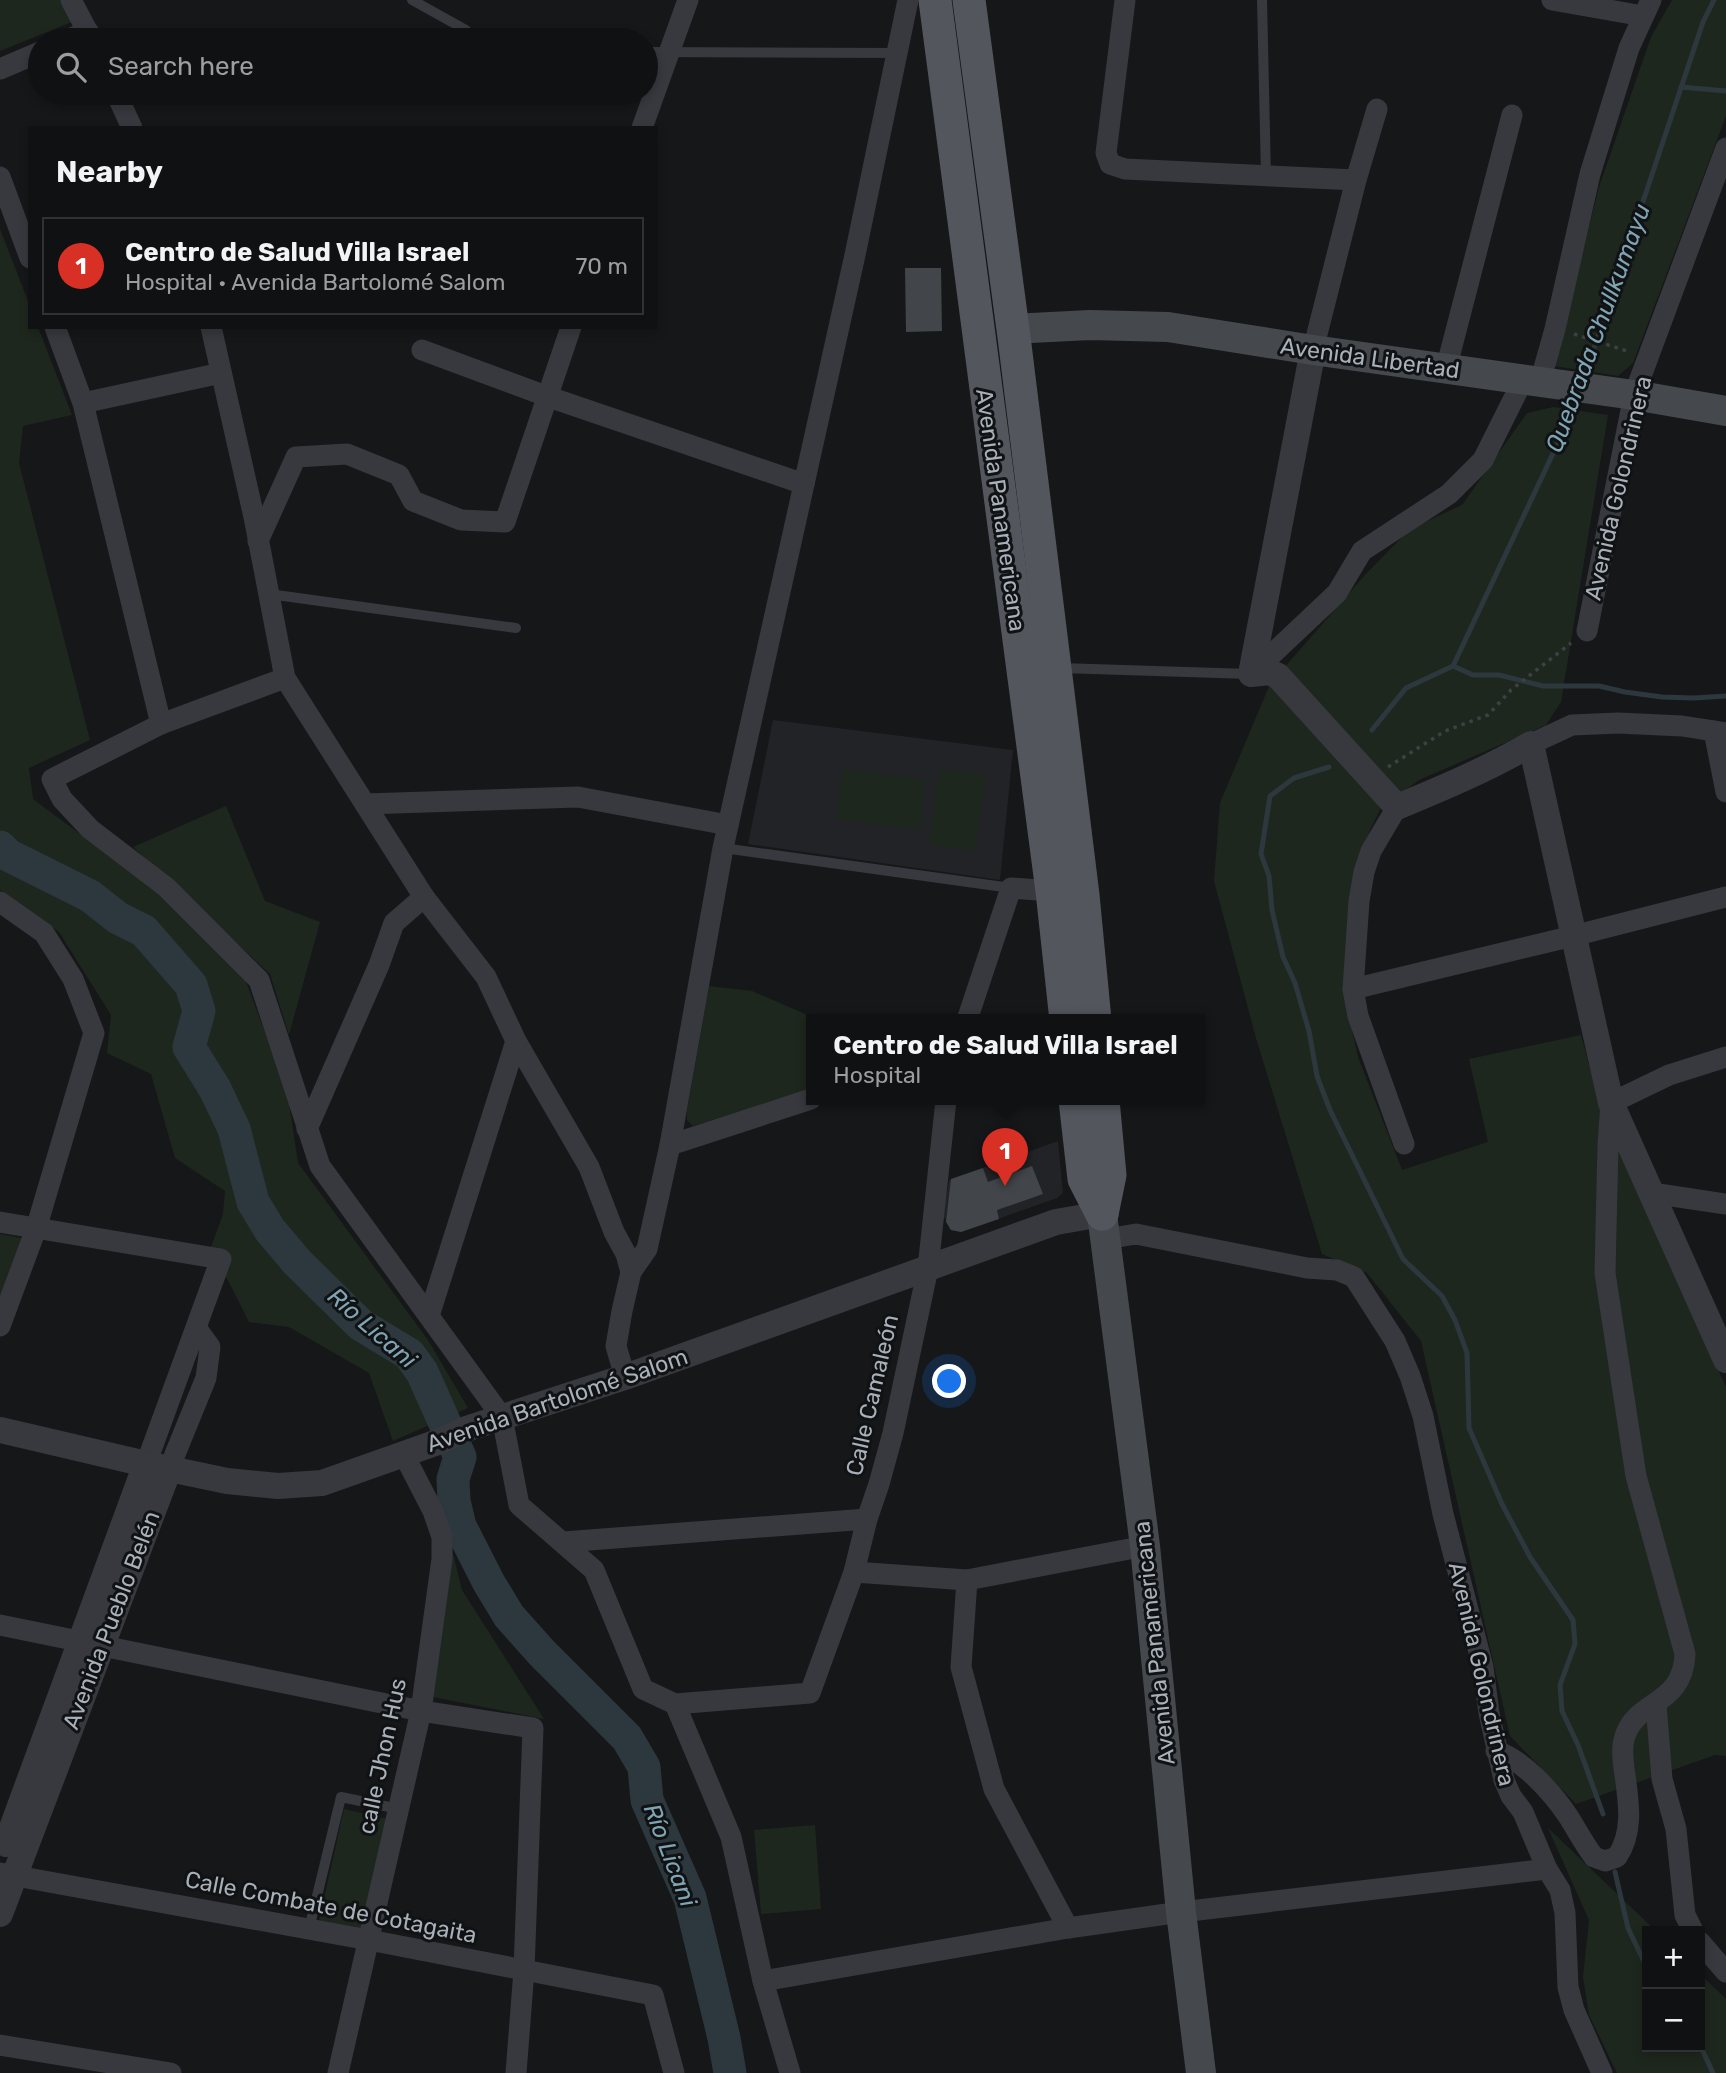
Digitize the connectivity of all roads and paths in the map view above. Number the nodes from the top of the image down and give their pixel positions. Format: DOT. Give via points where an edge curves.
graph roads {
  1 [pos="71,0"];
  2 [pos="412,0"];
  3 [pos="688,0"];
  4 [pos="908,0"];
  5 [pos="934,0"];
  6 [pos="969,0"];
  7 [pos="1125,0"];
  8 [pos="1262,0"];
  9 [pos="1552,0"];
  10 [pos="1647,8"];
  11 [pos="86,28"];
  12 [pos="462,28"];
  13 [pos="658,51"];
  14 [pos="669,51"];
  15 [pos="897,53"];
  16 [pos="28,57"];
  17 [pos="0,69"];
  18 [pos="658,82"];
  19 [pos="121,105"];
  20 [pos="650,105"];
  21 [pos="1377,109"];
  22 [pos="1512,115"];
  23 [pos="131,126"];
  24 [pos="643,126"];
  25 [pos="1726,148"];
  26 [pos="1266,176"];
  27 [pos="0,177"];
  28 [pos="1356,180"];
  29 [pos="28,253"];
  30 [pos="56,329"];
  31 [pos="211,329"];
  32 [pos="570,329"];
  33 [pos="1013,333"];
  34 [pos="1584,337"];
  35 [pos="979,343"];
  36 [pos="1615,348"];
  37 [pos="422,351"];
  38 [pos="1313,351"];
  39 [pos="1446,369"];
  40 [pos="221,373"];
  41 [pos="1542,383"];
  42 [pos="1623,394"];
  43 [pos="546,396"];
  44 [pos="83,403"];
  45 [pos="1726,411"];
  46 [pos="804,484"];
  47 [pos="258,541"];
  48 [pos="269,594"];
  49 [pos="516,628"];
  50 [pos="1587,631"];
  51 [pos="1054,668"];
  52 [pos="1251,674"];
  53 [pos="285,678"];
  54 [pos="161,724"];
  55 [pos="1720,732"];
  56 [pos="1531,744"];
  57 [pos="1371,778"];
  58 [pos="1726,792"];
  59 [pos="365,804"];
  60 [pos="1397,807"];
  61 [pos="728,825"];
  62 [pos="723,848"];
  63 [pos="1011,888"];
  64 [pos="1052,891"];
  65 [pos="424,897"];
  66 [pos="1726,897"];
  67 [pos="0,902"];
  68 [pos="1573,936"];
  69 [pos="1353,989"];
  70 [pos="969,1014"];
  71 [pos="1065,1014"];
  72 [pos="1094,1014"];
  73 [pos="516,1041"];
  74 [pos="1726,1057"];
  75 [pos="806,1101"];
  76 [pos="1611,1103"];
  77 [pos="945,1105"];
  78 [pos="1076,1105"];
  79 [pos="1103,1105"];
  80 [pos="307,1129"];
  81 [pos="1404,1144"];
  82 [pos="670,1145"];
  83 [pos="1652,1193"];
  84 [pos="1726,1204"];
  85 [pos="0,1222"];
  86 [pos="1104,1226"];
  87 [pos="36,1229"];
  88 [pos="928,1268"];
  89 [pos="631,1272"];
  90 [pos="429,1316"];
  91 [pos="0,1326"];
  92 [pos="1726,1360"];
  93 [pos="625,1377"];
  94 [pos="502,1417"];
  95 [pos="0,1430"];
  96 [pos="403,1453"];
  97 [pos="157,1467"];
  98 [pos="867,1519"];
  99 [pos="563,1542"];
  100 [pos="1145,1546"];
  101 [pos="854,1572"];
  102 [pos="967,1580"];
  103 [pos="0,1625"];
  104 [pos="91,1643"];
  105 [pos="675,1704"];
  106 [pos="1656,1704"];
  107 [pos="421,1711"];
  108 [pos="1496,1751"];
  109 [pos="398,1809"];
  110 [pos="1547,1868"];
  111 [pos="5,1870"];
  112 [pos="1181,1912"];
  113 [pos="0,1914"];
  114 [pos="1691,1926"];
  115 [pos="1068,1928"];
  116 [pos="309,1929"];
  117 [pos="369,1940"];
  118 [pos="1705,1948"];
  119 [pos="524,1970"];
  120 [pos="1726,1972"];
  121 [pos="763,1981"];
  122 [pos="0,2045"];
  123 [pos="172,2073"];
  124 [pos="338,2073"];
  125 [pos="516,2073"];
  126 [pos="674,2073"];
  127 [pos="790,2073"];
  128 [pos="1201,2073"];
  129 [pos="1602,2073"];
  1 -- 11 [label="street"];
  2 -- 12 [label="lane"];
  3 -- 14 [label="street"];
  4 -- 15 [label="street"];
  5 -- 35 [label="main road, Avenida Panamericana"];
  6 -- 33 [label="main road, Avenida Panamericana"];
  7 -- 26 [label="street" via="1107,153 1110,163 1125,169"];
  8 -- 26 [label="lane"];
  9 -- 10 [label="street"];
  10 -- 41 [label="street" via="1629,48 1590,174"];
  13 -- 14 [label="lane"];
  14 -- 15 [label="lane"];
  14 -- 18 [label="street"];
  15 -- 46 [label="street"];
  16 -- 17 [label="street"];
  19 -- 23 [label="street"];
  20 -- 24 [label="street"];
  21 -- 28 [label="street"];
  22 -- 39 [label="street"];
  25 -- 42 [label="street, Avenida Golondrinera"];
  26 -- 28 [label="street"];
  27 -- 29 [label="street"];
  28 -- 38 [label="street"];
  30 -- 44 [label="street"];
  31 -- 40 [label="street"];
  32 -- 43 [label="street"];
  33 -- 35 [label="main road, Avenida Libertad"];
  33 -- 38 [label="main road, Avenida Libertad" via="1090,326 1168,327"];
  33 -- 51 [label="main road, Avenida Panamericana"];
  34 -- 36 [label="path"];
  35 -- 64 [label="main road, Avenida Panamericana"];
  37 -- 43 [label="street"];
  38 -- 39 [label="main road, Avenida Libertad"];
  38 -- 52 [label="street"];
  39 -- 41 [label="main road, Avenida Libertad"];
  40 -- 44 [label="street"];
  40 -- 47 [label="street"];
  41 -- 42 [label="main road, Avenida Libertad"];
  41 -- 52 [label="street" via="1483,460 1449,495 1362,551 1337,593"];
  42 -- 45 [label="main road, Avenida Libertad"];
  42 -- 50 [label="street, Avenida Golondrinera"];
  43 -- 46 [label="street"];
  43 -- 47 [label="street" via="505,522 461,520 413,501 399,475 347,454 296,457"];
  44 -- 54 [label="street"];
  46 -- 61 [label="street"];
  47 -- 48 [label="street"];
  48 -- 49 [label="lane"];
  48 -- 53 [label="street"];
  50 -- 57 [label="path" via="1511,690 1488,715 1445,731"];
  51 -- 52 [label="lane"];
  51 -- 72 [label="main road, Avenida Panamericana"];
  52 -- 57 [label="street" via="1279,676"];
  53 -- 54 [label="street"];
  53 -- 59 [label="street"];
  54 -- 80 [label="street" via="52,779 62,799 90,829 166,887 260,980"];
  55 -- 56 [label="street" via="1682,726 1572,725"];
  55 -- 58 [label="street"];
  56 -- 60 [label="street" via="1457,783"];
  56 -- 68 [label="street"];
  57 -- 60 [label="street"];
  59 -- 61 [label="street" via="578,797"];
  59 -- 65 [label="street"];
  60 -- 69 [label="street" via="1371,850 1364,872"];
  61 -- 62 [label="street"];
  62 -- 63 [label="lane"];
  62 -- 82 [label="street"];
  63 -- 64 [label="street"];
  63 -- 70 [label="street"];
  64 -- 71 [label="main road, Avenida Panamericana"];
  65 -- 73 [label="street" via="486,977"];
  65 -- 80 [label="street" via="394,923"];
  66 -- 68 [label="street"];
  67 -- 87 [label="street" via="44,933 73,979 94,1032"];
  68 -- 69 [label="street"];
  68 -- 76 [label="street"];
  69 -- 81 [label="street" via="1358,1016"];
  73 -- 89 [label="street" via="589,1167"];
  73 -- 90 [label="street"];
  74 -- 76 [label="street" via="1669,1075"];
  75 -- 82 [label="street"];
  76 -- 83 [label="street"];
  76 -- 106 [label="street" via="1605,1273 1636,1476 1685,1654 1679,1681"];
  77 -- 88 [label="street, Calle Camaleón"];
  78 -- 86 [label="main road, Avenida Panamericana" via="1084,1179"];
  79 -- 86 [label="main road, Avenida Panamericana" via="1110,1175"];
  80 -- 90 [label="street" via="320,1166"];
  82 -- 89 [label="street" via="647,1249"];
  83 -- 84 [label="street"];
  83 -- 92 [label="street"];
  85 -- 87 [label="street"];
  86 -- 88 [label="street, Avenida Bartolomé Salom" via="1056,1222"];
  86 -- 100 [label="main road, Avenida Panamericana"];
  86 -- 108 [label="street, Avenida Golondrinera" via="1307,1268 1337,1270 1353,1277 1395,1341 1423,1416 1483,1667"];
  87 -- 91 [label="street"];
  87 -- 97 [label="street, Avenida Pueblo Belén" via="221,1259 197,1329 210,1346 206,1378"];
  88 -- 93 [label="street, Avenida Bartolomé Salom"];
  88 -- 98 [label="street, Calle Camaleón" via="893,1433"];
  89 -- 93 [label="street" via="616,1346"];
  90 -- 94 [label="street"];
  93 -- 94 [label="street, Avenida Bartolomé Salom"];
  94 -- 96 [label="street, Avenida Bartolomé Salom"];
  94 -- 99 [label="street" via="519,1505"];
  95 -- 97 [label="street, Avenida Bartolomé Salom"];
  96 -- 97 [label="street, Avenida Bartolomé Salom" via="322,1483 278,1486"];
  96 -- 107 [label="street, calle Jhon Hus" via="442,1537"];
  97 -- 104 [label="street, Avenida Pueblo Belén"];
  98 -- 99 [label="street"];
  98 -- 101 [label="street, Calle Camaleón"];
  99 -- 105 [label="street" via="594,1570 643,1689"];
  100 -- 102 [label="street"];
  100 -- 112 [label="main road, Avenida Panamericana"];
  101 -- 102 [label="street"];
  101 -- 105 [label="street, Calle Camaleón" via="810,1693"];
  102 -- 115 [label="street" via="961,1667 994,1789"];
  103 -- 104 [label="street"];
  104 -- 107 [label="street"];
  104 -- 111 [label="street, Avenida Pueblo Belén"];
  105 -- 121 [label="street" via="731,1837"];
  106 -- 108 [label="street" via="1634,1719 1623,1740 1630,1821 1622,1849 1617,1857 1605,1861 1594,1857 1553,1797 1521,1764"];
  106 -- 114 [label="street" via="1662,1779 1676,1829 1685,1914"];
  107 -- 109 [label="street, calle Jhon Hus"];
  107 -- 119 [label="street" via="533,1728"];
  108 -- 110 [label="street, Avenida Golondrinera" via="1504,1780"];
  109 -- 116 [label="lane" via="341,1797"];
  109 -- 117 [label="street, calle Jhon Hus"];
  110 -- 112 [label="street"];
  110 -- 129 [label="street, Avenida Golondrinera" via="1560,1891 1565,1913 1568,1987 1574,2010"];
  111 -- 113 [label="street, Avenida Pueblo Belén"];
  111 -- 116 [label="street, Calle Combate de Cotagaita"];
  112 -- 115 [label="street"];
  112 -- 128 [label="main road, Avenida Panamericana"];
  115 -- 121 [label="street"];
  116 -- 117 [label="street, Calle Combate de Cotagaita"];
  117 -- 119 [label="street, Calle Combate de Cotagaita"];
  117 -- 124 [label="street, calle Jhon Hus"];
  118 -- 120 [label="street"];
  119 -- 125 [label="street"];
  119 -- 126 [label="street, Calle Combate de Cotagaita" via="653,1995"];
  121 -- 127 [label="street"];
  122 -- 123 [label="street"];
}
